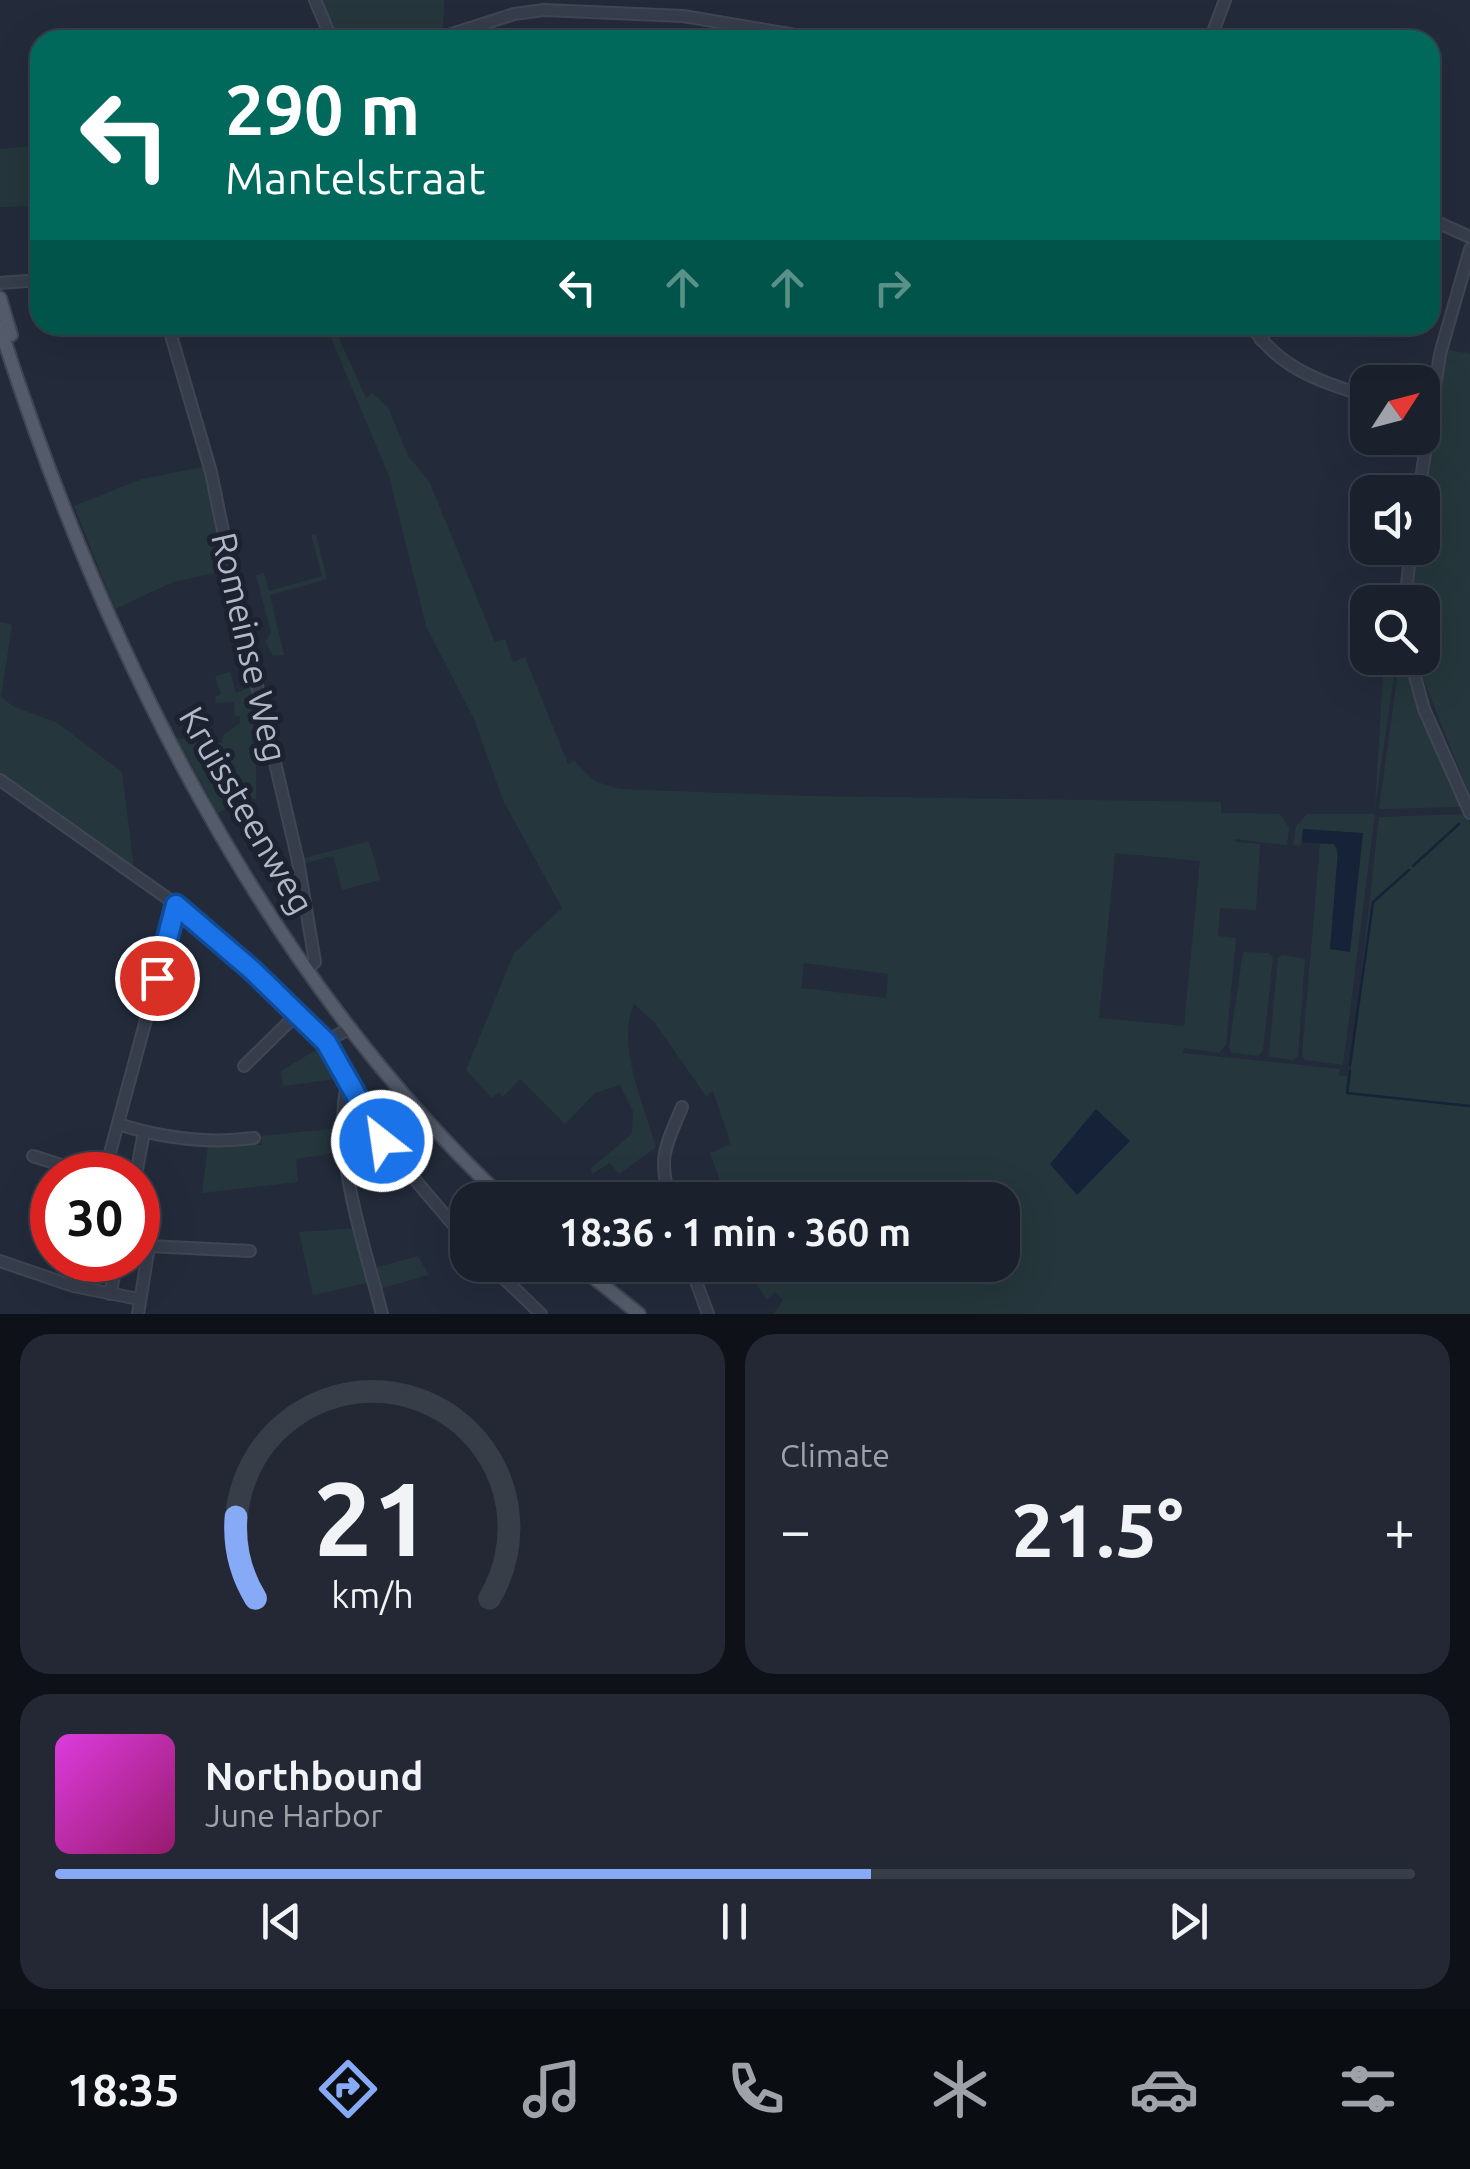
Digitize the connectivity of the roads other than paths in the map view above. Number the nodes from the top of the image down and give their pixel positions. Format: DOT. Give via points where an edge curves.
graph roads {
  1 [pos="316,0"];
  2 [pos="1225,0"];
  3 [pos="328,30"];
  4 [pos="464,30"];
  5 [pos="765,30"];
  6 [pos="1214,30"];
  7 [pos="1440,224"];
  8 [pos="1470,237"];
  9 [pos="1470,249"];
  10 [pos="30,281"];
  11 [pos="0,283"];
  12 [pos="0,298"];
  13 [pos="0,326"];
  14 [pos="171,335"];
  15 [pos="1258,335"];
  16 [pos="1264,335"];
  17 [pos="1261,340"];
  18 [pos="1438,365"];
  19 [pos="1350,390"];
  20 [pos="26,396"];
  21 [pos="1415,675"];
  22 [pos="0,780"];
  23 [pos="1470,813"];
  24 [pos="176,905"];
  25 [pos="307,970"];
  26 [pos="297,1014"];
  27 [pos="350,1028"];
  28 [pos="326,1042"];
  29 [pos="244,1066"];
  30 [pos="348,1080"];
  31 [pos="682,1108"];
  32 [pos="118,1124"];
  33 [pos="144,1132"];
  34 [pos="254,1138"];
  35 [pos="110,1152"];
  36 [pos="140,1152"];
  37 [pos="487,1182"];
  38 [pos="665,1182"];
  39 [pos="450,1221"];
  40 [pos="160,1246"];
  41 [pos="250,1250"];
  42 [pos="0,1261"];
  43 [pos="113,1282"];
  44 [pos="141,1282"];
  45 [pos="508,1282"];
  46 [pos="599,1282"];
  47 [pos="696,1282"];
  48 [pos="110,1294"];
  49 [pos="140,1300"];
  50 [pos="138,1314"];
  51 [pos="382,1314"];
  52 [pos="541,1314"];
  53 [pos="639,1314"];
  54 [pos="708,1314"];
  1 -- 3 [label="street"];
  2 -- 6 [label="street"];
  4 -- 5 [label="street" via="544,10 682,16"];
  7 -- 8 [label="street"];
  9 -- 18 [label="street"];
  10 -- 11 [label="street"];
  12 -- 20 [label="main road, Kruissteenweg"];
  13 -- 20 [label="main road, Kruissteenweg"];
  14 -- 25 [label="street, Romeinse Weg" via="212,472 295,844 315,962"];
  15 -- 17 [label="street"];
  16 -- 17 [label="street"];
  17 -- 19 [label="street" via="1297,369"];
  20 -- 25 [label="main road, Kruissteenweg" via="76,535 142,687 226,845"];
  21 -- 23 [label="street"];
  22 -- 24 [label="street"];
  24 -- 26 [label="street"];
  24 -- 32 [label="street"];
  25 -- 27 [label="main road, Kruissteenweg"];
  26 -- 28 [label="street"];
  26 -- 29 [label="street"];
  27 -- 28 [label="street"];
  27 -- 37 [label="main road, Kruissteenweg"];
  28 -- 30 [label="street"];
  30 -- 39 [label="street" via="382,1141"];
  30 -- 51 [label="street" via="346,1152"];
  31 -- 38 [label="street" via="663,1154"];
  32 -- 33 [label="street"];
  32 -- 35 [label="street"];
  33 -- 34 [label="street" via="210,1141"];
  33 -- 36 [label="street"];
  40 -- 41 [label="street"];
  42 -- 48 [label="street"];
  43 -- 48 [label="street"];
  44 -- 49 [label="street"];
  45 -- 52 [label="street"];
  46 -- 53 [label="main road"];
  47 -- 54 [label="street"];
  48 -- 49 [label="street"];
  49 -- 50 [label="street"];
}
